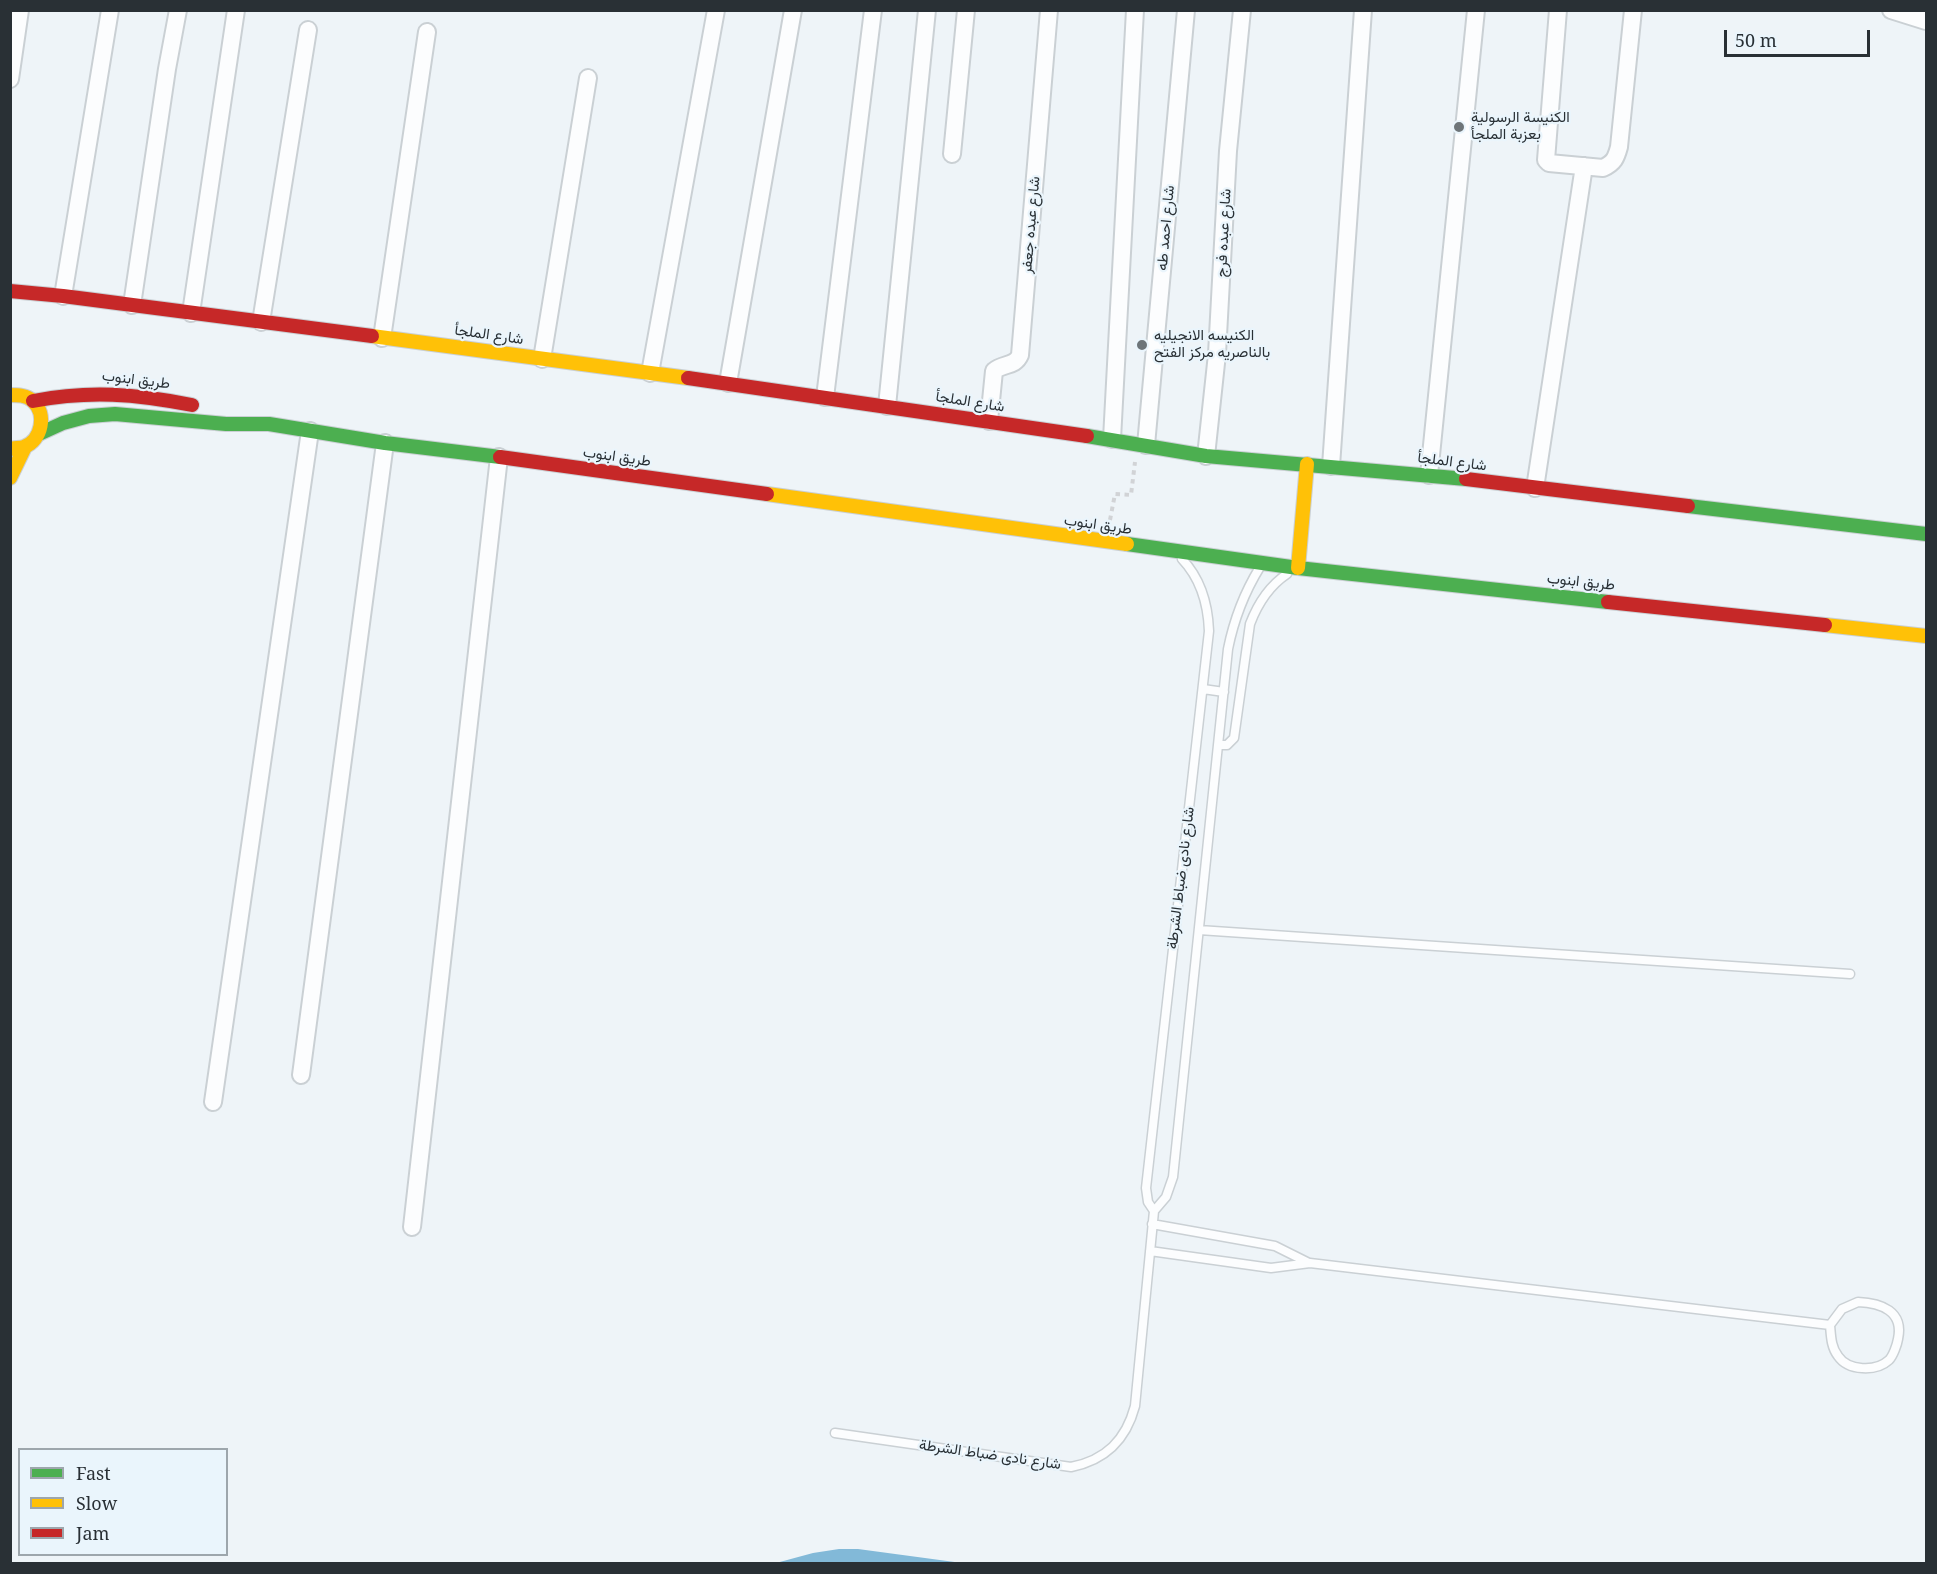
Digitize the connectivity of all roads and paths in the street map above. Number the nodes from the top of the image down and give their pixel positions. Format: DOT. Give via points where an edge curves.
graph roads {
  1 [pos="20,10"];
  2 [pos="110,10"];
  3 [pos="178,10"];
  4 [pos="236,10"];
  5 [pos="716,10"];
  6 [pos="793,10"];
  7 [pos="873,10"];
  8 [pos="927,10"];
  9 [pos="966,10"];
  10 [pos="1049,10"];
  11 [pos="1135,10"];
  12 [pos="1186,10"];
  13 [pos="1242,10"];
  14 [pos="1363,10"];
  15 [pos="1476,10"];
  16 [pos="1558,10"];
  17 [pos="1633,10"];
  18 [pos="1891,10"];
  19 [pos="1926,21"];
  20 [pos="308,30"];
  21 [pos="427,32"];
  22 [pos="588,78"];
  23 [pos="10,79"];
  24 [pos="952,154"];
  25 [pos="1584,166"];
  26 [pos="10,291"];
  27 [pos="63,296"];
  28 [pos="132,305"];
  29 [pos="191,313"];
  30 [pos="261,322"];
  31 [pos="382,338"];
  32 [pos="542,359"];
  33 [pos="650,373"];
  34 [pos="728,383"];
  35 [pos="12,393"];
  36 [pos="825,397"];
  37 [pos="33,401"];
  38 [pos="887,406"];
  39 [pos="989,422"];
  40 [pos="269,424"];
  41 [pos="310,431"];
  42 [pos="39,434"];
  43 [pos="1112,440"];
  44 [pos="384,443"];
  45 [pos="1146,445"];
  46 [pos="26,447"];
  47 [pos="10,449"];
  48 [pos="1206,456"];
  49 [pos="499,457"];
  50 [pos="1135,459"];
  51 [pos="1331,466"];
  52 [pos="1307,472"];
  53 [pos="1429,475"];
  54 [pos="10,478"];
  55 [pos="1535,488"];
  56 [pos="1926,534"];
  57 [pos="1107,543"];
  58 [pos="1176,552"];
  59 [pos="1263,563"];
  60 [pos="1298,568"];
  61 [pos="1926,636"];
  62 [pos="1203,689"];
  63 [pos="1224,692"];
  64 [pos="1218,745"];
  65 [pos="1199,930"];
  66 [pos="1850,974"];
  67 [pos="301,1075"];
  68 [pos="213,1102"];
  69 [pos="1154,1211"];
  70 [pos="1152,1224"];
  71 [pos="412,1227"];
  72 [pos="1150,1251"];
  73 [pos="1310,1263"];
  74 [pos="1830,1325"];
  75 [pos="835,1434"];
  1 -- 23 [label="street"];
  2 -- 27 [label="street"];
  3 -- 28 [label="street"];
  4 -- 29 [label="street"];
  5 -- 33 [label="street"];
  6 -- 34 [label="street"];
  7 -- 36 [label="street"];
  8 -- 38 [label="street"];
  9 -- 24 [label="street"];
  10 -- 39 [label="street, شارع عبده جعفر" via="1020,355 1013,364 994,371"];
  11 -- 43 [label="street"];
  12 -- 45 [label="street, شارع احمد طه"];
  13 -- 48 [label="street, شارع عبده فرج"];
  14 -- 51 [label="street"];
  15 -- 53 [label="street"];
  16 -- 25 [label="street" via="1546,160"];
  17 -- 25 [label="street" via="1616,159 1603,168"];
  18 -- 19 [label="street"];
  20 -- 30 [label="street"];
  21 -- 31 [label="street"];
  22 -- 32 [label="street"];
  25 -- 55 [label="street"];
  26 -- 27 [label="main road, شارع الملجأ"];
  27 -- 28 [label="main road, شارع الملجأ"];
  28 -- 29 [label="main road, شارع الملجأ"];
  29 -- 30 [label="main road, شارع الملجأ"];
  30 -- 31 [label="main road, شارع الملجأ"];
  31 -- 32 [label="main road, شارع الملجأ"];
  32 -- 33 [label="main road, شارع الملجأ"];
  33 -- 34 [label="main road, شارع الملجأ"];
  34 -- 36 [label="main road, شارع الملجأ"];
  35 -- 37 [label="main road"];
  36 -- 38 [label="main road, شارع الملجأ"];
  37 -- 40 [label="main road, طريق ابنوب" via="85,392 112,392 211,408"];
  37 -- 42 [label="main road" via="41,416"];
  38 -- 39 [label="main road, شارع الملجأ"];
  39 -- 43 [label="main road, شارع الملجأ"];
  40 -- 41 [label="main road, طريق ابنوب"];
  40 -- 42 [label="main road, طريق ابنوب" via="115,414 88,416"];
  41 -- 44 [label="main road, طريق ابنوب"];
  41 -- 68 [label="street"];
  42 -- 46 [label="main road"];
  43 -- 45 [label="main road, شارع الملجأ"];
  44 -- 49 [label="main road, طريق ابنوب"];
  44 -- 67 [label="street"];
  45 -- 48 [label="main road, شارع الملجأ"];
  46 -- 47 [label="main road"];
  46 -- 54 [label="main road"];
  48 -- 52 [label="main road, شارع الملجأ"];
  49 -- 57 [label="main road, طريق ابنوب"];
  49 -- 71 [label="street"];
  50 -- 57 [label="path" via="1131,495 1115,494"];
  51 -- 52 [label="main road, شارع الملجأ"];
  51 -- 53 [label="main road, شارع الملجأ"];
  52 -- 60 [label="main road"];
  53 -- 55 [label="main road, شارع الملجأ"];
  55 -- 56 [label="main road, شارع الملجأ"];
  57 -- 58 [label="main road, طريق ابنوب"];
  58 -- 59 [label="main road, طريق ابنوب"];
  58 -- 62 [label="lane, شارع نادى ضباط الشرطة" via="1195,575 1206,603 1209,631"];
  59 -- 60 [label="main road, طريق ابنوب"];
  59 -- 63 [label="lane, شارع نادى ضباط الشرطة" via="1236,616"];
  60 -- 61 [label="main road, طريق ابنوب"];
  60 -- 64 [label="lane" via="1272,586 1256,610 1250,624 1234,738 1227,745"];
  62 -- 63 [label="lane"];
  62 -- 69 [label="lane, شارع نادى ضباط الشرطة" via="1146,1188"];
  63 -- 64 [label="lane, شارع نادى ضباط الشرطة"];
  64 -- 65 [label="lane, شارع نادى ضباط الشرطة"];
  65 -- 66 [label="lane"];
  65 -- 69 [label="lane, شارع نادى ضباط الشرطة" via="1173,1177 1166,1197"];
  69 -- 70 [label="lane, شارع نادى ضباط الشرطة"];
  70 -- 72 [label="lane, شارع نادى ضباط الشرطة"];
  70 -- 73 [label="lane" via="1275,1246"];
  72 -- 73 [label="lane" via="1271,1268"];
  72 -- 75 [label="lane, شارع نادى ضباط الشرطة" via="1132,1420 1122,1437 1096,1459 1071,1467"];
  73 -- 74 [label="lane"];
  74 -- 74 [label="lane" via="1831,1342 1839,1358 1855,1368 1874,1367 1889,1360 1900,1329 1892,1311 1875,1303 1858,1302 1842,1309"];
}
